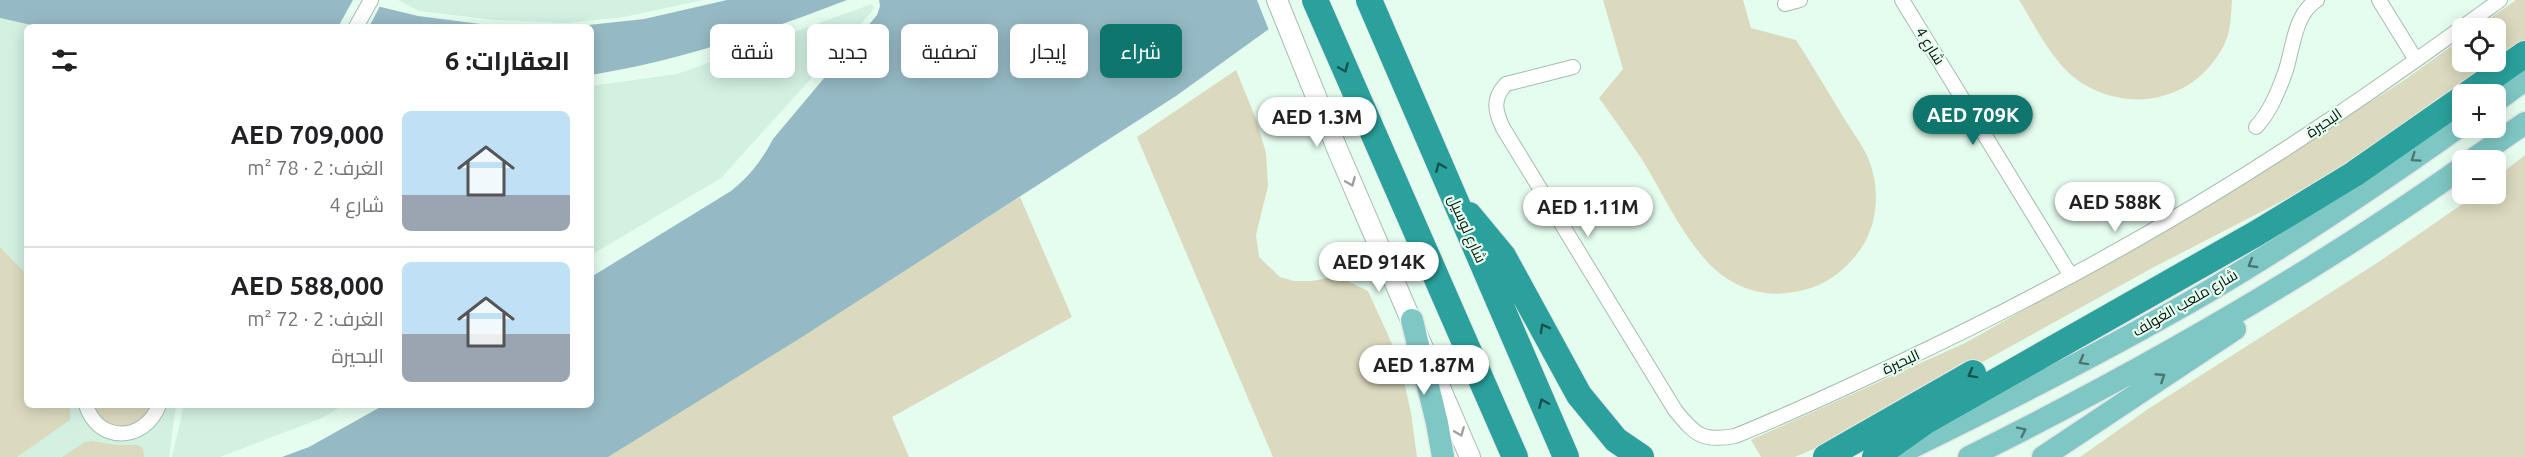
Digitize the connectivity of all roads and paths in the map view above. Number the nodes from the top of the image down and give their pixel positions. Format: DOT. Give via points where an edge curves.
graph roads {
  1 [pos="371,0"];
  2 [pos="1277,0"];
  3 [pos="1369,0"];
  4 [pos="1800,0"];
  5 [pos="1902,0"];
  6 [pos="2317,0"];
  7 [pos="2379,0"];
  8 [pos="2500,0"];
  9 [pos="1785,4"];
  10 [pos="1318,7"];
  11 [pos="358,24"];
  12 [pos="2525,54"];
  13 [pos="2416,60"];
  14 [pos="1572,67"];
  15 [pos="2525,80"];
  16 [pos="2482,84"];
  17 [pos="2506,93"];
  18 [pos="2452,105"];
  19 [pos="2525,123"];
  20 [pos="2256,127"];
  21 [pos="2452,132"];
  22 [pos="2486,150"];
  23 [pos="2452,175"];
  24 [pos="2322,194"];
  25 [pos="1454,200"];
  26 [pos="2380,226"];
  27 [pos="2071,276"];
  28 [pos="1412,320"];
  29 [pos="87,408"];
  30 [pos="158,408"];
  31 [pos="1443,457"];
  32 [pos="1470,457"];
  33 [pos="1515,457"];
  34 [pos="1566,457"];
  35 [pos="1641,457"];
  36 [pos="1826,457"];
  37 [pos="1875,457"];
  38 [pos="1892,457"];
  39 [pos="1969,457"];
  40 [pos="2043,457"];
  1 -- 11 [label="street"];
  2 -- 28 [label="street, one-way"];
  25 -- 3 [label="highway, شارع لوسيل, one-way"];
  4 -- 9 [label="street"];
  5 -- 27 [label="street, شارع 4"];
  6 -- 20 [label="street" via="2300,21 2278,89"];
  7 -- 13 [label="street"];
  8 -- 13 [label="street, البحيرة"];
  10 -- 33 [label="highway, one-way"];
  12 -- 16 [label="highway"];
  13 -- 27 [label="street, البحيرة" via="2265,162"];
  14 -- 27 [label="street, البحيرة" via="1506,84 1499,92 1496,112 1675,410 1687,425 1706,438 1736,436 1798,409 1986,321"];
  15 -- 17 [label="main road"];
  18 -- 24 [label="highway"];
  19 -- 22 [label="main road"];
  21 -- 38 [label="main road, شارع ملعب الغولف, one-way" via="2332,214 2191,302 2030,390"];
  23 -- 26 [label="main road"];
  24 -- 36 [label="highway, one-way" via="2302,197 2208,245"];
  24 -- 37 [label="highway" via="1926,421"];
  34 -- 25 [label="highway, شارع لوسيل, one-way"];
  35 -- 25 [label="highway, one-way" via="1616,440 1586,404 1503,256"];
  39 -- 26 [label="main road, one-way" via="2189,340"];
  40 -- 26 [label="main road, one-way" via="2270,306"];
  28 -- 31 [label="main road"];
  28 -- 32 [label="street, one-way"];
  29 -- 30 [label="street" via="99,426 127,434 145,427"];
}
